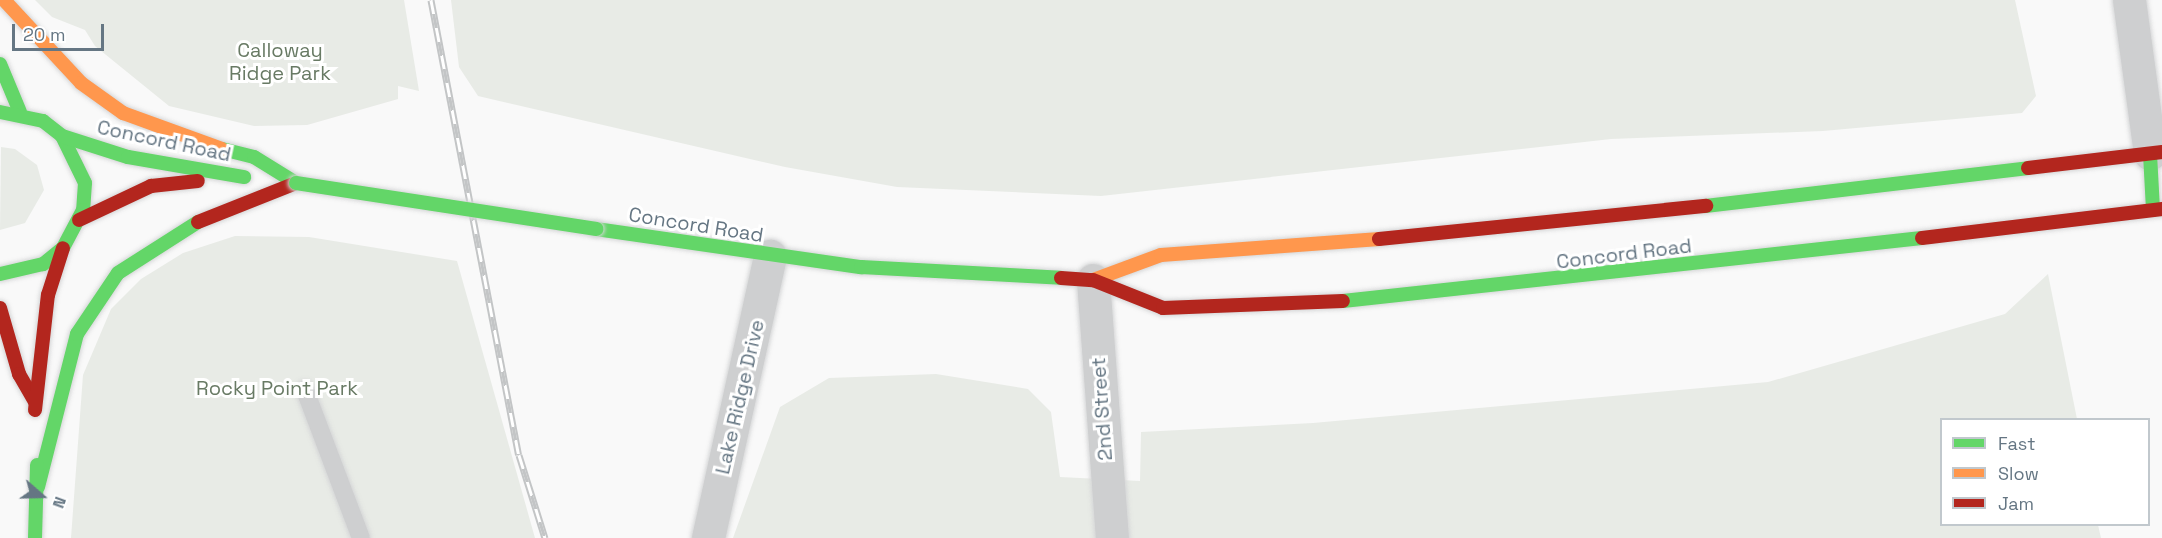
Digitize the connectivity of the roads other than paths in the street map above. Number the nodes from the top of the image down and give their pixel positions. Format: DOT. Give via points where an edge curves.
graph roads {
  1 [pos="4,0"];
  2 [pos="2129,0"];
  3 [pos="0,64"];
  4 [pos="0,112"];
  5 [pos="20,112"];
  6 [pos="62,135"];
  7 [pos="2156,153"];
  8 [pos="237,176"];
  9 [pos="296,183"];
  10 [pos="2157,209"];
  11 [pos="79,220"];
  12 [pos="63,248"];
  13 [pos="770,256"];
  14 [pos="0,274"];
  15 [pos="1093,280"];
  16 [pos="0,308"];
  17 [pos="306,390"];
  18 [pos="35,402"];
  19 [pos="38,487"];
  20 [pos="35,538"];
  21 [pos="361,538"];
  22 [pos="708,538"];
  23 [pos="1112,538"];
  1 -- 9 [label="main road" via="81,83 123,113 181,138 254,158"];
  2 -- 7 [label="street"];
  3 -- 5 [label="main road"];
  4 -- 5 [label="main road"];
  5 -- 6 [label="main road, Concord Road"];
  6 -- 8 [label="main road, Concord Road" via="128,157 209,166"];
  6 -- 11 [label="main road" via="77,157 85,183"];
  7 -- 10 [label="main road"];
  7 -- 15 [label="main road, Concord Road" via="1512,229 1161,255"];
  8 -- 9 [label="main road, Concord Road"];
  8 -- 11 [label="main road, Concord Road" via="151,186 115,198"];
  9 -- 13 [label="main road, Concord Road, bridge"];
  9 -- 19 [label="main road" via="185,227 118,273 77,334"];
  10 -- 15 [label="main road, Concord Road" via="1557,282 1293,306 1163,308"];
  11 -- 12 [label="main road"];
  12 -- 14 [label="main road" via="43,264"];
  12 -- 18 [label="main road" via="48,295"];
  13 -- 15 [label="main road, Concord Road" via="987,278"];
  13 -- 22 [label="street, Lake Ridge Drive"];
  15 -- 23 [label="street, 2nd Street"];
  16 -- 18 [label="main road" via="19,374"];
  17 -- 21 [label="lane"];
  18 -- 19 [label="main road"];
  19 -- 20 [label="main road"];
}
